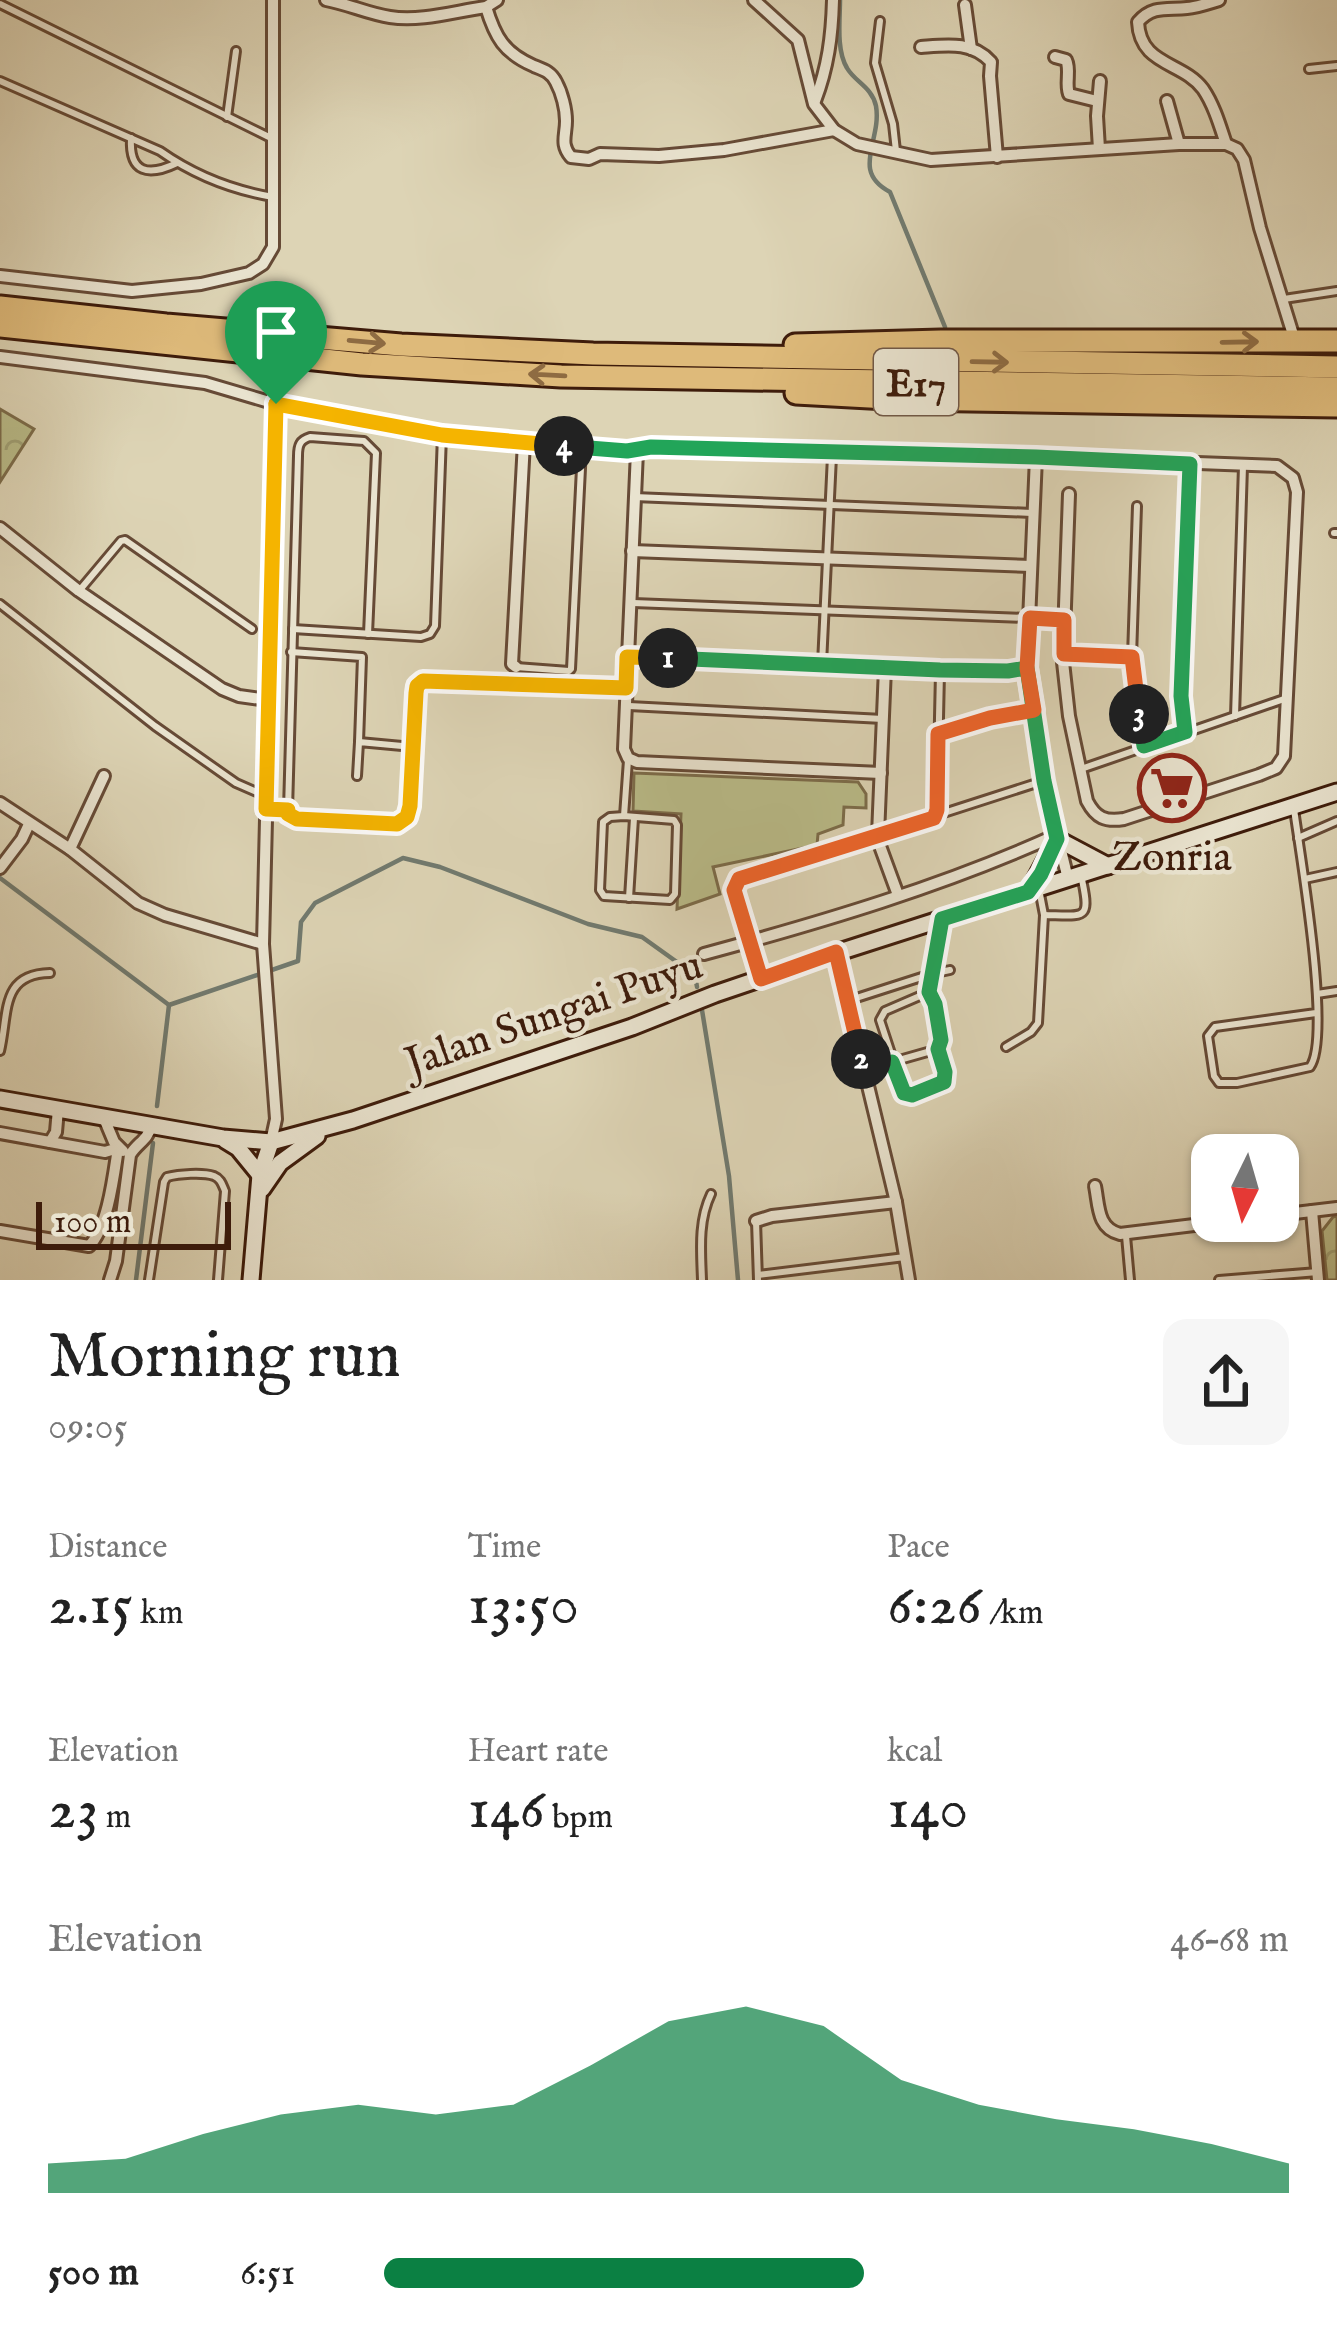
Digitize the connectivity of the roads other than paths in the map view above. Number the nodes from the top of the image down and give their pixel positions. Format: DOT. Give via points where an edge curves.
graph roads {
  1 [pos="273,0"];
  2 [pos="326,0"];
  3 [pos="754,0"];
  4 [pos="833,0"];
  5 [pos="1220,0"];
  6 [pos="490,2"];
  7 [pos="0,4"];
  8 [pos="1161,4"];
  9 [pos="965,5"];
  10 [pos="880,21"];
  11 [pos="921,47"];
  12 [pos="971,49"];
  13 [pos="236,51"];
  14 [pos="1055,57"];
  15 [pos="1337,66"];
  16 [pos="1309,69"];
  17 [pos="0,81"];
  18 [pos="1100,81"];
  19 [pos="1097,101"];
  20 [pos="1167,101"];
  21 [pos="814,104"];
  22 [pos="227,117"];
  23 [pos="834,130"];
  24 [pos="131,138"];
  25 [pos="273,139"];
  26 [pos="1180,144"];
  27 [pos="1226,144"];
  28 [pos="1099,149"];
  29 [pos="893,150"];
  30 [pos="998,157"];
  31 [pos="177,163"];
  32 [pos="272,197"];
  33 [pos="0,276"];
  34 [pos="1337,291"];
  35 [pos="1284,299"];
  36 [pos="0,307"];
  37 [pos="0,326"];
  38 [pos="1295,341"];
  39 [pos="1337,341"];
  40 [pos="0,357"];
  41 [pos="664,366"];
  42 [pos="1337,367"];
  43 [pos="1166,376"];
  44 [pos="1337,388"];
  45 [pos="276,404"];
  46 [pos="1337,406"];
  47 [pos="442,435"];
  48 [pos="524,442"];
  49 [pos="582,448"];
  50 [pos="637,451"];
  51 [pos="832,452"];
  52 [pos="1036,457"];
  53 [pos="1190,464"];
  54 [pos="1243,466"];
  55 [pos="1069,494"];
  56 [pos="634,497"];
  57 [pos="830,506"];
  58 [pos="1137,506"];
  59 [pos="1034,513"];
  60 [pos="0,528"];
  61 [pos="632,551"];
  62 [pos="827,558"];
  63 [pos="1031,566"];
  64 [pos="79,590"];
  65 [pos="629,603"];
  66 [pos="0,604"];
  67 [pos="824,611"];
  68 [pos="1030,618"];
  69 [pos="1064,620"];
  70 [pos="252,629"];
  71 [pos="292,629"];
  72 [pos="368,634"];
  73 [pos="291,652"];
  74 [pos="1064,654"];
  75 [pos="627,657"];
  76 [pos="1132,657"];
  77 [pos="822,664"];
  78 [pos="516,667"];
  79 [pos="885,668"];
  80 [pos="1027,668"];
  81 [pos="940,670"];
  82 [pos="626,688"];
  83 [pos="1287,698"];
  84 [pos="268,700"];
  85 [pos="626,706"];
  86 [pos="1034,710"];
  87 [pos="1235,716"];
  88 [pos="883,719"];
  89 [pos="1185,732"];
  90 [pos="938,734"];
  91 [pos="359,742"];
  92 [pos="413,746"];
  93 [pos="1144,746"];
  94 [pos="628,758"];
  95 [pos="1080,770"];
  96 [pos="881,773"];
  97 [pos="104,776"];
  98 [pos="357,776"];
  99 [pos="1044,781"];
  100 [pos="1337,792"];
  101 [pos="266,802"];
  102 [pos="0,803"];
  103 [pos="1294,806"];
  104 [pos="288,810"];
  105 [pos="624,816"];
  106 [pos="634,817"];
  107 [pos="934,818"];
  108 [pos="1337,821"];
  109 [pos="29,824"];
  110 [pos="878,835"];
  111 [pos="1056,837"];
  112 [pos="1298,838"];
  113 [pos="70,849"];
  114 [pos="2,866"];
  115 [pos="1108,866"];
  116 [pos="1337,872"];
  117 [pos="1075,877"];
  118 [pos="1305,879"];
  119 [pos="1034,891"];
  120 [pos="898,895"];
  121 [pos="629,898"];
  122 [pos="1044,915"];
  123 [pos="942,919"];
  124 [pos="751,941"];
  125 [pos="263,948"];
  126 [pos="836,952"];
  127 [pos="704,954"];
  128 [pos="950,970"];
  129 [pos="50,973"];
  130 [pos="931,974"];
  131 [pos="761,979"];
  132 [pos="1337,991"];
  133 [pos="929,992"];
  134 [pos="1316,994"];
  135 [pos="847,1001"];
  136 [pos="1316,1013"];
  137 [pos="1006,1047"];
  138 [pos="938,1049"];
  139 [pos="0,1051"];
  140 [pos="892,1062"];
  141 [pos="864,1070"];
  142 [pos="0,1099"];
  143 [pos="58,1109"];
  144 [pos="104,1118"];
  145 [pos="353,1120"];
  146 [pos="151,1126"];
  147 [pos="0,1133"];
  148 [pos="223,1138"];
  149 [pos="50,1142"];
  150 [pos="271,1142"];
  151 [pos="124,1152"];
  152 [pos="260,1175"];
  153 [pos="1095,1186"];
  154 [pos="258,1194"];
  155 [pos="711,1194"];
  156 [pos="896,1202"];
  157 [pos="1337,1208"];
  158 [pos="1312,1210"];
  159 [pos="1299,1212"];
  160 [pos="756,1221"];
  161 [pos="1191,1225"];
  162 [pos="0,1232"];
  163 [pos="1126,1233"];
  164 [pos="905,1257"];
  165 [pos="1318,1276"];
  166 [pos="758,1278"];
  167 [pos="110,1280"];
  168 [pos="149,1280"];
  169 [pos="218,1280"];
  170 [pos="251,1280"];
  171 [pos="702,1280"];
  172 [pos="909,1280"];
  173 [pos="1130,1280"];
  174 [pos="1219,1280"];
  1 -- 25 [label="street"];
  2 -- 6 [label="street" via="403,18"];
  3 -- 21 [label="street" via="798,40"];
  4 -- 21 [label="street"];
  5 -- 8 [label="street"];
  6 -- 23 [label="street" via="494,34 505,48 556,80 571,157 708,152"];
  7 -- 22 [label="lane"];
  8 -- 27 [label="street" via="1138,22 1143,44 1203,90"];
  9 -- 12 [label="street"];
  10 -- 29 [label="lane" via="875,63"];
  11 -- 12 [label="street"];
  12 -- 30 [label="street" via="991,62"];
  13 -- 22 [label="lane"];
  14 -- 19 [label="street" via="1068,64 1069,94"];
  15 -- 16 [label="lane"];
  17 -- 24 [label="lane"];
  18 -- 19 [label="street"];
  19 -- 28 [label="street"];
  20 -- 26 [label="street"];
  21 -- 23 [label="street"];
  22 -- 25 [label="lane"];
  23 -- 29 [label="street"];
  24 -- 31 [label="lane"];
  24 -- 31 [label="lane" via="142,169"];
  25 -- 32 [label="street"];
  26 -- 27 [label="street"];
  26 -- 28 [label="street"];
  27 -- 35 [label="street" via="1244,160"];
  28 -- 30 [label="street"];
  29 -- 30 [label="street" via="931,160"];
  31 -- 32 [label="lane"];
  32 -- 33 [label="street" via="273,247 249,273 132,291"];
  34 -- 35 [label="lane"];
  35 -- 38 [label="street"];
  36 -- 41 [label="highway, E17, one-way"];
  41 -- 37 [label="highway, E17, one-way" via="561,376"];
  38 -- 39 [label="highway"];
  41 -- 38 [label="highway, one-way" via="729,346"];
  40 -- 45 [label="street" via="205,382"];
  41 -- 43 [label="highway, E17"];
  41 -- 46 [label="highway" via="736,390"];
  42 -- 43 [label="highway, E17"];
  43 -- 44 [label="highway, E17"];
  45 -- 47 [label="street"];
  45 -- 84 [label="street"];
  47 -- 48 [label="street"];
  47 -- 72 [label="lane" via="435,626 421,637"];
  48 -- 49 [label="street"];
  48 -- 78 [label="street"];
  49 -- 50 [label="street"];
  49 -- 78 [label="lane" via="572,669"];
  50 -- 51 [label="street"];
  50 -- 56 [label="street"];
  51 -- 52 [label="street"];
  51 -- 57 [label="lane"];
  52 -- 53 [label="street"];
  52 -- 59 [label="street"];
  53 -- 54 [label="street"];
  53 -- 89 [label="street"];
  54 -- 83 [label="street" via="1277,466 1297,492"];
  54 -- 87 [label="lane"];
  55 -- 69 [label="street"];
  56 -- 57 [label="lane"];
  56 -- 61 [label="street"];
  57 -- 59 [label="lane"];
  57 -- 62 [label="lane"];
  58 -- 76 [label="lane"];
  59 -- 63 [label="street"];
  60 -- 64 [label="street"];
  61 -- 62 [label="street"];
  61 -- 65 [label="street"];
  62 -- 63 [label="street"];
  62 -- 67 [label="lane"];
  63 -- 68 [label="street"];
  64 -- 70 [label="lane" via="125,540"];
  64 -- 84 [label="street" via="222,689"];
  65 -- 67 [label="lane"];
  65 -- 75 [label="street"];
  66 -- 101 [label="lane" via="154,727"];
  67 -- 68 [label="lane"];
  67 -- 77 [label="lane"];
  68 -- 69 [label="street"];
  68 -- 80 [label="street"];
  69 -- 74 [label="street"];
  71 -- 72 [label="lane"];
  71 -- 72 [label="lane" via="298,446 310,437 364,441 376,453"];
  71 -- 73 [label="lane"];
  73 -- 91 [label="lane" via="362,657"];
  73 -- 104 [label="lane"];
  74 -- 76 [label="lane"];
  74 -- 95 [label="street"];
  75 -- 77 [label="street"];
  75 -- 82 [label="street"];
  76 -- 93 [label="lane"];
  77 -- 79 [label="street"];
  79 -- 81 [label="street"];
  79 -- 88 [label="street"];
  80 -- 81 [label="street"];
  80 -- 86 [label="street"];
  81 -- 90 [label="lane"];
  82 -- 85 [label="street"];
  82 -- 92 [label="street" via="423,681"];
  83 -- 87 [label="lane"];
  83 -- 95 [label="street" via="1284,756 1245,781 1110,821 1093,811"];
  84 -- 101 [label="street"];
  85 -- 88 [label="lane"];
  85 -- 94 [label="street"];
  86 -- 90 [label="lane"];
  86 -- 99 [label="street"];
  87 -- 89 [label="lane"];
  88 -- 96 [label="street"];
  89 -- 93 [label="lane"];
  90 -- 107 [label="lane"];
  91 -- 92 [label="lane"];
  91 -- 98 [label="lane"];
  92 -- 104 [label="street" via="410,806 397,824 297,819"];
  93 -- 95 [label="lane"];
  94 -- 96 [label="street"];
  94 -- 105 [label="lane"];
  96 -- 110 [label="street"];
  97 -- 113 [label="street"];
  99 -- 107 [label="lane"];
  99 -- 111 [label="street"];
  100 -- 103 [label="main road, Jalan Sungai Puyu"];
  101 -- 104 [label="street"];
  101 -- 125 [label="street"];
  102 -- 109 [label="street"];
  103 -- 112 [label="lane"];
  103 -- 115 [label="main road, Jalan Sungai Puyu"];
  105 -- 106 [label="lane"];
  105 -- 121 [label="lane" via="603,822 600,890"];
  106 -- 121 [label="lane"];
  106 -- 121 [label="lane" via="677,825 675,894"];
  107 -- 110 [label="lane"];
  108 -- 112 [label="lane"];
  109 -- 113 [label="street"];
  109 -- 114 [label="street"];
  110 -- 120 [label="street"];
  110 -- 124 [label="lane" via="739,879 734,890"];
  111 -- 115 [label="main road"];
  111 -- 117 [label="street"];
  111 -- 119 [label="main road"];
  111 -- 120 [label="street"];
  112 -- 118 [label="lane"];
  113 -- 125 [label="street" via="138,903"];
  115 -- 117 [label="main road, Jalan Sungai Puyu"];
  116 -- 118 [label="lane"];
  117 -- 119 [label="main road, Jalan Sungai Puyu"];
  117 -- 122 [label="lane" via="1086,910"];
  118 -- 134 [label="lane"];
  119 -- 122 [label="lane"];
  119 -- 123 [label="main road, Jalan Sungai Puyu"];
  120 -- 124 [label="street"];
  122 -- 137 [label="lane" via="1038,1023"];
  123 -- 126 [label="main road, Jalan Sungai Puyu"];
  123 -- 130 [label="lane"];
  124 -- 127 [label="street"];
  124 -- 131 [label="street"];
  125 -- 150 [label="street"];
  126 -- 131 [label="main road, Jalan Sungai Puyu"];
  126 -- 135 [label="street"];
  128 -- 130 [label="lane"];
  129 -- 139 [label="lane" via="20,979"];
  130 -- 133 [label="lane"];
  130 -- 135 [label="lane"];
  131 -- 145 [label="main road, Jalan Sungai Puyu"];
  132 -- 134 [label="lane"];
  133 -- 138 [label="lane"];
  133 -- 140 [label="lane" via="880,1020"];
  134 -- 136 [label="lane"];
  135 -- 141 [label="street"];
  136 -- 136 [label="lane" via="1310,1067 1225,1084 1214,1076 1208,1036 1215,1027"];
  138 -- 140 [label="lane"];
  138 -- 140 [label="lane" via="944,1082 912,1095"];
  140 -- 141 [label="lane"];
  141 -- 156 [label="street"];
  142 -- 143 [label="main road, Jalan Sungai Puyu"];
  143 -- 144 [label="main road, Jalan Sungai Puyu"];
  143 -- 149 [label="street"];
  144 -- 146 [label="main road, Jalan Sungai Puyu"];
  144 -- 151 [label="street"];
  145 -- 150 [label="main road, Jalan Sungai Puyu"];
  145 -- 154 [label="main road" via="309,1139"];
  146 -- 148 [label="main road, Jalan Sungai Puyu"];
  146 -- 151 [label="street"];
  147 -- 149 [label="street"];
  148 -- 150 [label="main road, Jalan Sungai Puyu"];
  148 -- 152 [label="main road"];
  149 -- 151 [label="street"];
  150 -- 152 [label="main road"];
  151 -- 162 [label="street" via="89,1246"];
  151 -- 167 [label="street"];
  152 -- 154 [label="main road"];
  153 -- 163 [label="street" via="1102,1223"];
  154 -- 170 [label="main road"];
  155 -- 171 [label="lane"];
  156 -- 160 [label="street"];
  156 -- 164 [label="street"];
  157 -- 158 [label="street"];
  158 -- 159 [label="street"];
  158 -- 165 [label="street"];
  160 -- 166 [label="lane"];
  161 -- 163 [label="street"];
  163 -- 173 [label="lane"];
  164 -- 166 [label="lane"];
  164 -- 172 [label="street"];
  165 -- 174 [label="lane"];
  168 -- 169 [label="lane" via="164,1182 176,1175 222,1183"];
}
